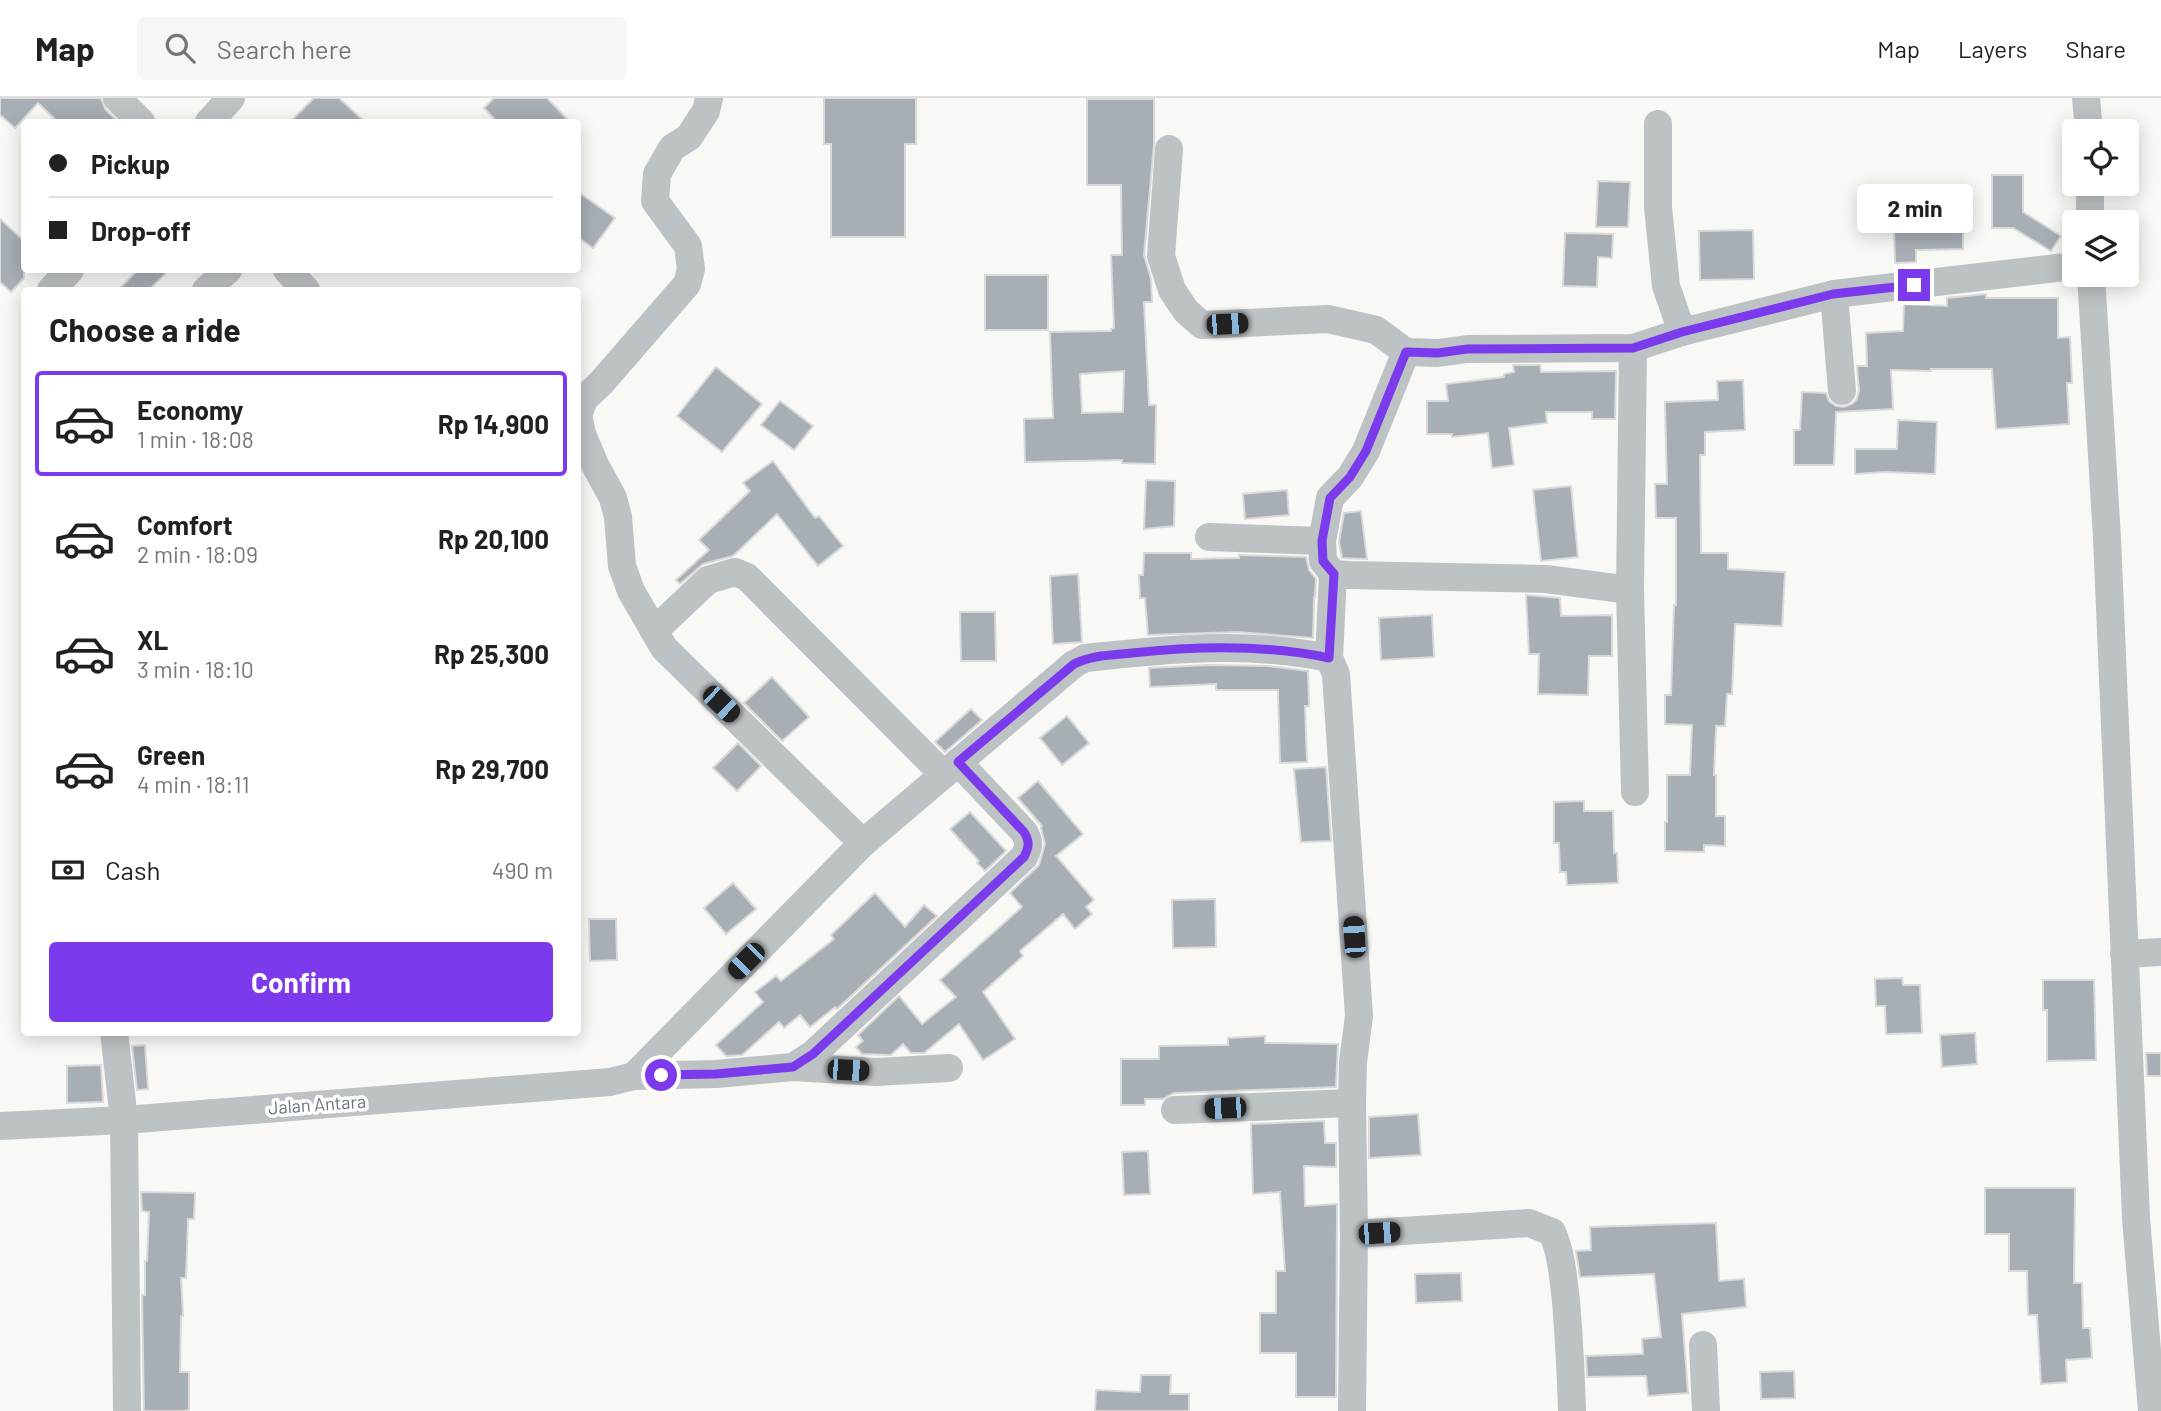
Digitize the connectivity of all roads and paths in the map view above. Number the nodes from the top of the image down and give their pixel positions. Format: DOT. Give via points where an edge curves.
graph roads {
  1 [pos="117,98"];
  2 [pos="231,98"];
  3 [pos="709,98"];
  4 [pos="2086,98"];
  5 [pos="138,119"];
  6 [pos="212,119"];
  7 [pos="2088,119"];
  8 [pos="1658,124"];
  9 [pos="1169,149"];
  10 [pos="2062,267"];
  11 [pos="68,273"];
  12 [pos="225,273"];
  13 [pos="290,273"];
  14 [pos="54,287"];
  15 [pos="209,287"];
  16 [pos="303,287"];
  17 [pos="2092,287"];
  18 [pos="1833,294"];
  19 [pos="1682,332"];
  20 [pos="1633,348"];
  21 [pos="1406,352"];
  22 [pos="1842,391"];
  23 [pos="581,407"];
  24 [pos="581,429"];
  25 [pos="1209,537"];
  26 [pos="1322,541"];
  27 [pos="1334,574"];
  28 [pos="1630,590"];
  29 [pos="654,631"];
  30 [pos="1329,658"];
  31 [pos="951,768"];
  32 [pos="1635,792"];
  33 [pos="863,843"];
  34 [pos="2161,952"];
  35 [pos="2124,954"];
  36 [pos="114,1036"];
  37 [pos="793,1067"];
  38 [pos="949,1068"];
  39 [pos="634,1076"];
  40 [pos="1352,1103"];
  41 [pos="1175,1110"];
  42 [pos="124,1120"];
  43 [pos="0,1126"];
  44 [pos="1354,1234"];
  45 [pos="1703,1345"];
  46 [pos="127,1411"];
  47 [pos="1352,1411"];
  48 [pos="1572,1411"];
  49 [pos="1706,1411"];
  50 [pos="2152,1411"];
  1 -- 5 [label="street"];
  2 -- 6 [label="street"];
  3 -- 23 [label="street" via="690,136 672,148 657,174 655,201 688,246 691,269 687,284"];
  4 -- 7 [label="street"];
  8 -- 19 [label="street" via="1658,207 1666,286"];
  9 -- 21 [label="street" via="1161,256 1172,290 1202,325 1328,319 1376,330"];
  10 -- 18 [label="street"];
  11 -- 14 [label="street"];
  12 -- 15 [label="street"];
  13 -- 16 [label="street"];
  17 -- 35 [label="street"];
  18 -- 19 [label="street"];
  18 -- 22 [label="street"];
  19 -- 20 [label="street"];
  20 -- 21 [label="street"];
  20 -- 28 [label="street"];
  21 -- 26 [label="street" via="1366,451 1330,498"];
  24 -- 29 [label="street" via="613,498 622,566 631,591"];
  25 -- 26 [label="street"];
  26 -- 27 [label="street" via="1323,561"];
  27 -- 28 [label="street" via="1546,579"];
  27 -- 30 [label="street"];
  28 -- 32 [label="street"];
  29 -- 31 [label="street" via="708,580 735,572 747,577"];
  29 -- 33 [label="street" via="664,648"];
  30 -- 31 [label="street" via="1211,647 1085,658"];
  30 -- 40 [label="street" via="1336,674 1359,1016"];
  31 -- 33 [label="street"];
  31 -- 37 [label="street" via="1024,832 1029,848 813,1054"];
  33 -- 39 [label="street"];
  34 -- 35 [label="street"];
  35 -- 50 [label="street" via="2136,1218"];
  36 -- 42 [label="street"];
  37 -- 38 [label="street, Jalan Antara" via="876,1072"];
  37 -- 39 [label="street, Jalan Antara"];
  39 -- 42 [label="street, Jalan Antara" via="610,1083"];
  40 -- 41 [label="street"];
  40 -- 44 [label="street"];
  42 -- 43 [label="street, Jalan Antara"];
  42 -- 46 [label="street"];
  44 -- 47 [label="street"];
  44 -- 48 [label="street" via="1529,1223 1552,1232 1563,1274"];
  45 -- 49 [label="street"];
}
